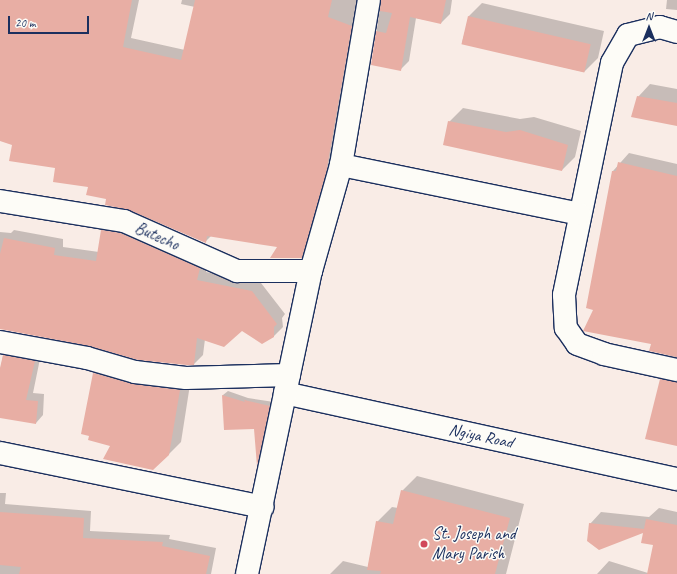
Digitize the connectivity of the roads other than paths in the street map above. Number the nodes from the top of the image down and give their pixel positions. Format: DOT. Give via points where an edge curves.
graph roads {
  1 [pos="369,0"];
  2 [pos="677,32"];
  3 [pos="341,165"];
  4 [pos="0,201"];
  5 [pos="579,214"];
  6 [pos="311,271"];
  7 [pos="0,342"];
  8 [pos="677,370"];
  9 [pos="287,384"];
  10 [pos="0,453"];
  11 [pos="677,479"];
  12 [pos="262,507"];
  13 [pos="247,574"];
  1 -- 3 [label="street"];
  2 -- 5 [label="street" via="660,27 628,35 612,63"];
  3 -- 5 [label="street"];
  3 -- 6 [label="street"];
  4 -- 6 [label="street, Butecho" via="124,221 237,271"];
  5 -- 8 [label="street" via="564,295 566,328 577,344 604,354"];
  6 -- 9 [label="street"];
  7 -- 9 [label="street, Ngiya Road" via="87,358 136,372 186,378"];
  9 -- 11 [label="street, Ngiya Road"];
  9 -- 12 [label="street"];
  10 -- 12 [label="street"];
  12 -- 13 [label="street"];
}
